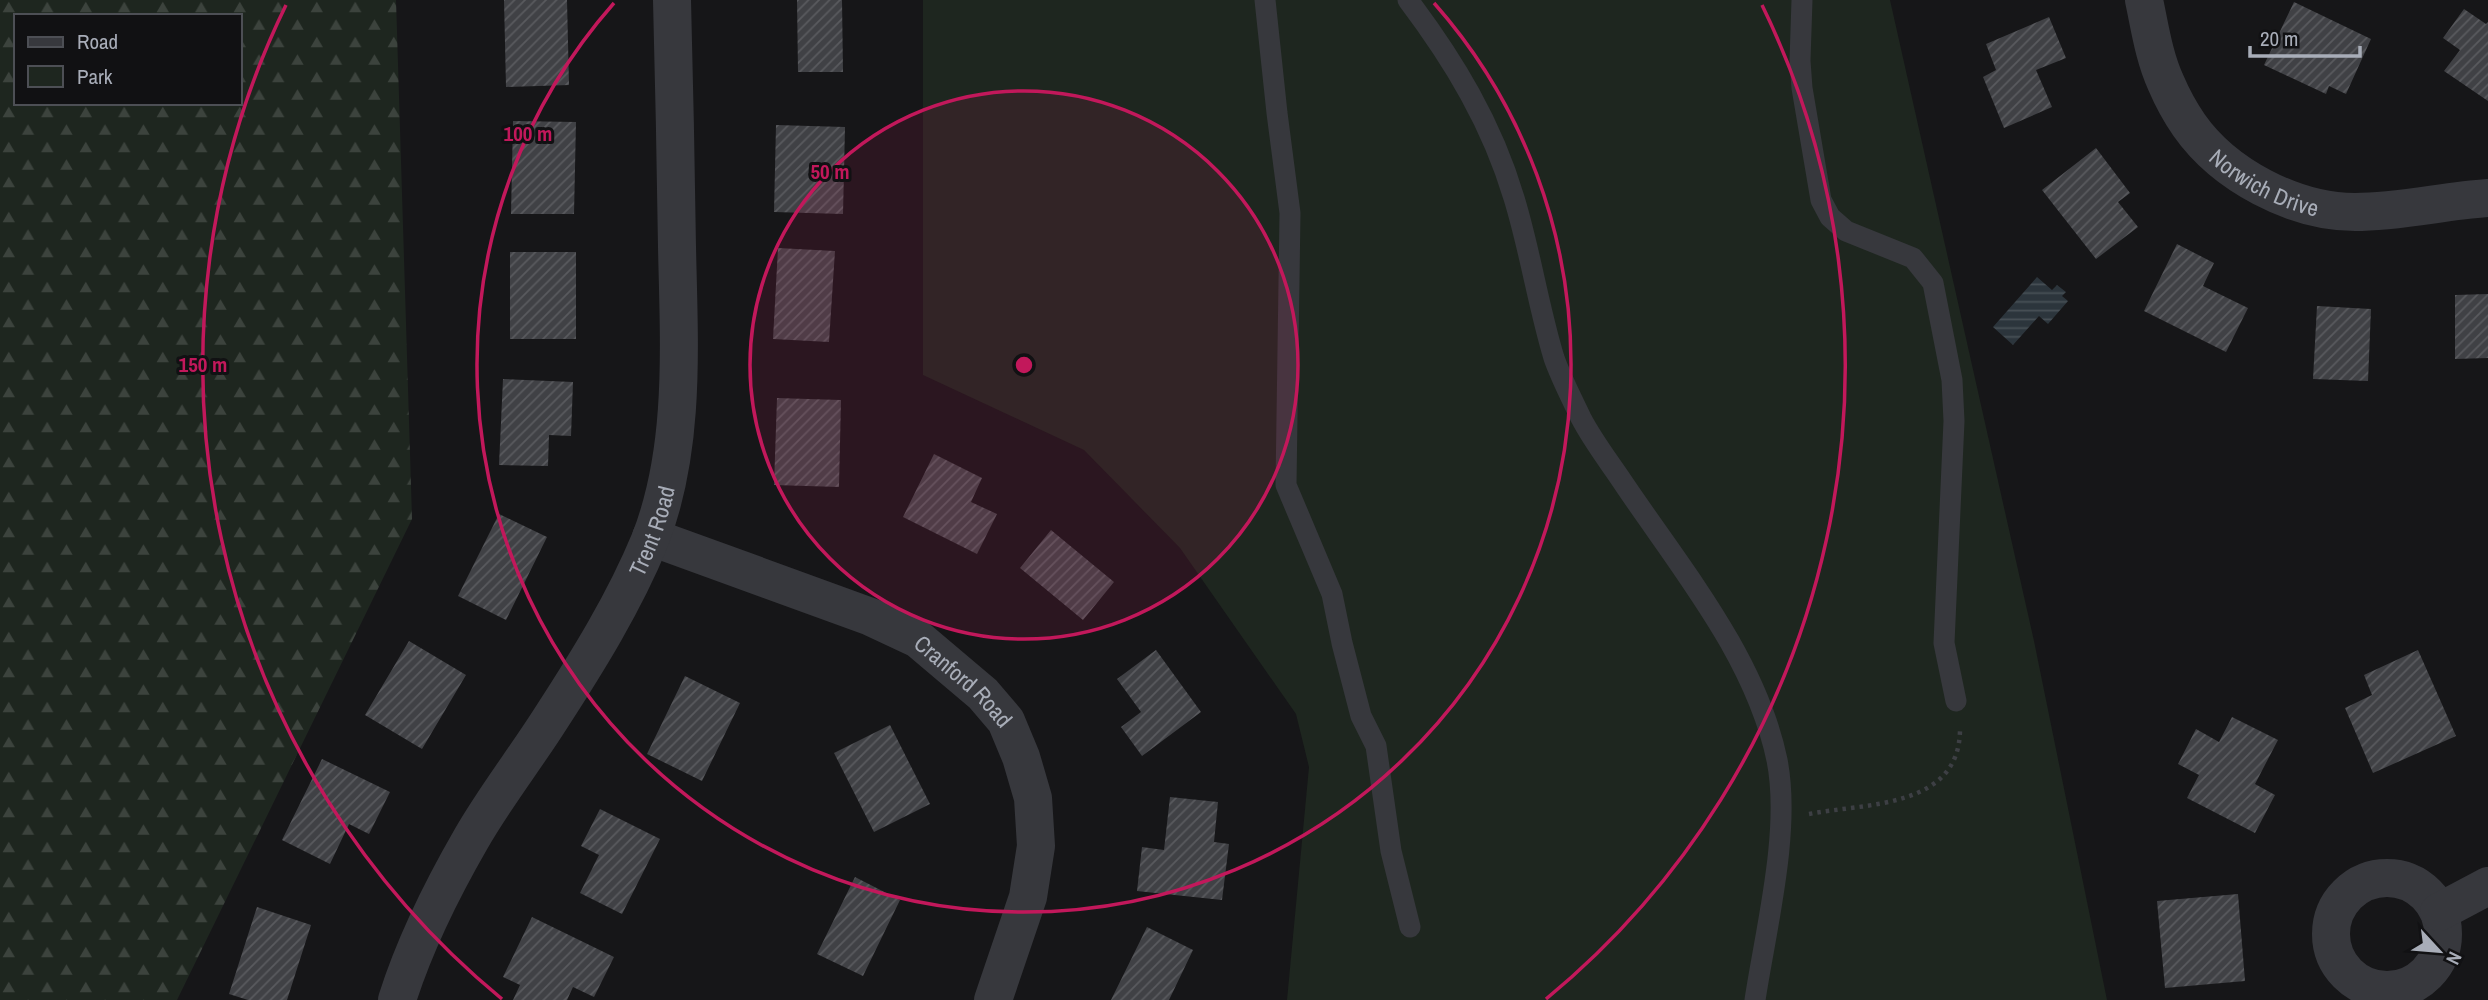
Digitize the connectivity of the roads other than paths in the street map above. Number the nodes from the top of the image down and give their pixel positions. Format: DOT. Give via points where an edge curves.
graph roads {
  1 [pos="672,0"];
  2 [pos="1265,0"];
  3 [pos="1408,0"];
  4 [pos="1802,0"];
  5 [pos="2144,0"];
  6 [pos="2488,198"];
  7 [pos="651,537"];
  8 [pos="1956,701"];
  9 [pos="2488,886"];
  10 [pos="2439,912"];
  11 [pos="1409,927"];
  12 [pos="397,1000"];
  13 [pos="993,1000"];
  14 [pos="1755,1000"];
  1 -- 7 [label="street, Trent Road" via="678,400 666,481"];
  2 -- 11 [label="lane" via="1290,213 1286,485 1332,594 1361,716 1376,746 1391,851"];
  3 -- 14 [label="lane" via="1457,68 1498,152 1520,217 1555,361 1582,419 1714,616 1760,703 1778,763 1781,818"];
  4 -- 8 [label="lane" via="1802,88 1824,208 1846,231 1913,258 1933,283 1952,380 1944,643"];
  5 -- 6 [label="street, Norwich Drive" via="2156,57 2189,127 2247,180 2299,202 2353,212"];
  7 -- 12 [label="street, Trent Road" via="610,623 450,877 419,937"];
  7 -- 13 [label="street, Cranford Road" via="871,617 918,639 983,694 1006,721 1033,798 1036,846 1028,897"];
  9 -- 10 [label="street"];
}
